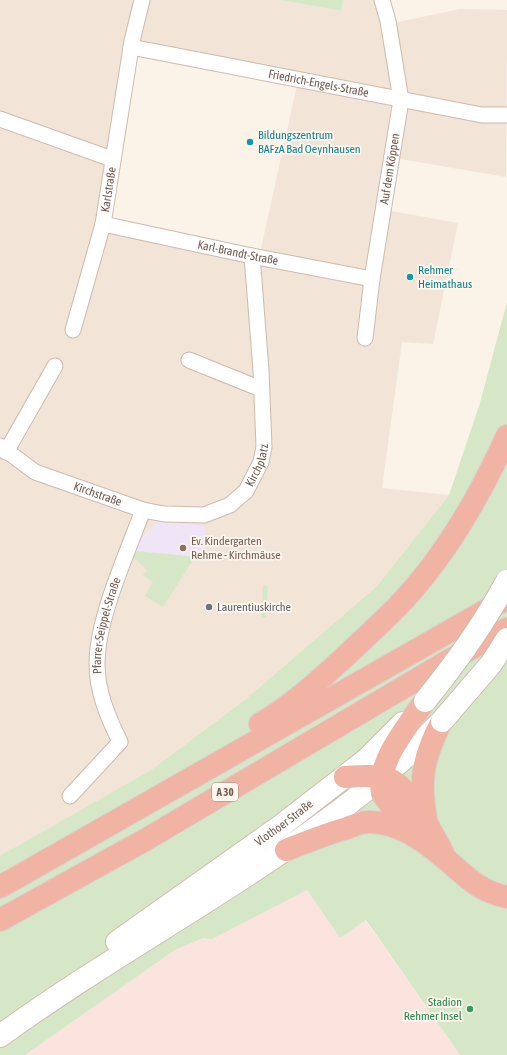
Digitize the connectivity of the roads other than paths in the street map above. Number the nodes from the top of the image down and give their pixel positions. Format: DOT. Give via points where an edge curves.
graph roads {
  1 [pos="142,0"];
  2 [pos="382,0"];
  3 [pos="131,47"];
  4 [pos="401,100"];
  5 [pos="507,115"];
  6 [pos="0,119"];
  7 [pos="112,159"];
  8 [pos="103,224"];
  9 [pos="252,256"];
  10 [pos="372,279"];
  11 [pos="73,330"];
  12 [pos="365,338"];
  13 [pos="189,360"];
  14 [pos="55,366"];
  15 [pos="261,389"];
  16 [pos="507,436"];
  17 [pos="3,449"];
  18 [pos="143,510"];
  19 [pos="204,515"];
  20 [pos="507,581"];
  21 [pos="507,599"];
  22 [pos="507,629"];
  23 [pos="507,639"];
  24 [pos="507,643"];
  25 [pos="448,661"];
  26 [pos="425,701"];
  27 [pos="442,721"];
  28 [pos="345,777"];
  29 [pos="382,777"];
  30 [pos="70,796"];
  31 [pos="137,810"];
  32 [pos="420,830"];
  33 [pos="286,850"];
  34 [pos="0,887"];
  35 [pos="507,897"];
  36 [pos="0,920"];
  37 [pos="18,1022"];
  38 [pos="0,1036"];
  1 -- 3 [label="street, Karlstraße"];
  2 -- 4 [label="street, Auf dem Köppen"];
  3 -- 4 [label="street, Friedrich-Engels-Straße"];
  3 -- 7 [label="street, Karlstraße"];
  4 -- 5 [label="street, Friedrich-Engels-Straße" via="482,116"];
  4 -- 10 [label="street, Auf dem Köppen"];
  6 -- 7 [label="street"];
  7 -- 8 [label="street, Karlstraße"];
  8 -- 9 [label="street, Karl-Brandt-Straße"];
  8 -- 11 [label="street, Karlstraße"];
  9 -- 10 [label="street, Karl-Brandt-Straße"];
  9 -- 15 [label="street, Kirchplatz"];
  10 -- 12 [label="street, Auf dem Köppen"];
  13 -- 15 [label="street"];
  14 -- 17 [label="street"];
  15 -- 19 [label="street, Kirchplatz" via="264,447 261,462 246,491 230,506"];
  16 -- 31 [label="highway" via="465,517 436,560 397,608 332,669 275,715 179,772"];
  17 -- 18 [label="street, Kirchstraße" via="35,472"];
  18 -- 19 [label="street, Kirchstraße" via="164,514"];
  18 -- 30 [label="street, Pfarrer-Seippel-Straße" via="106,612 98,643 100,688 106,710 120,742"];
  20 -- 26 [label="main road, Vlothoer Straße, bridge" via="450,671"];
  21 -- 31 [label="highway, A 30"];
  22 -- 25 [label="highway, A 30"];
  23 -- 27 [label="main road, Vlothoer Straße, bridge" via="490,664"];
  24 -- 25 [label="highway"];
  25 -- 36 [label="highway, A 30" via="145,840"];
  26 -- 28 [label="main road, Vlothoer Straße" via="383,744"];
  26 -- 29 [label="highway" via="392,750"];
  27 -- 29 [label="main road, Vlothoer Straße"];
  27 -- 32 [label="highway" via="430,744 423,769"];
  28 -- 29 [label="highway"];
  28 -- 37 [label="main road, Vlothoer Straße" via="282,825 69,976"];
  29 -- 32 [label="highway" via="382,794"];
  29 -- 33 [label="main road, Vlothoer Straße"];
  31 -- 34 [label="highway, A 30"];
  32 -- 33 [label="highway" via="366,822 319,836"];
  32 -- 35 [label="highway" via="469,881 497,895"];
  33 -- 37 [label="main road, Vlothoer Straße"];
  37 -- 38 [label="main road, Vlothoer Straße"];
}
